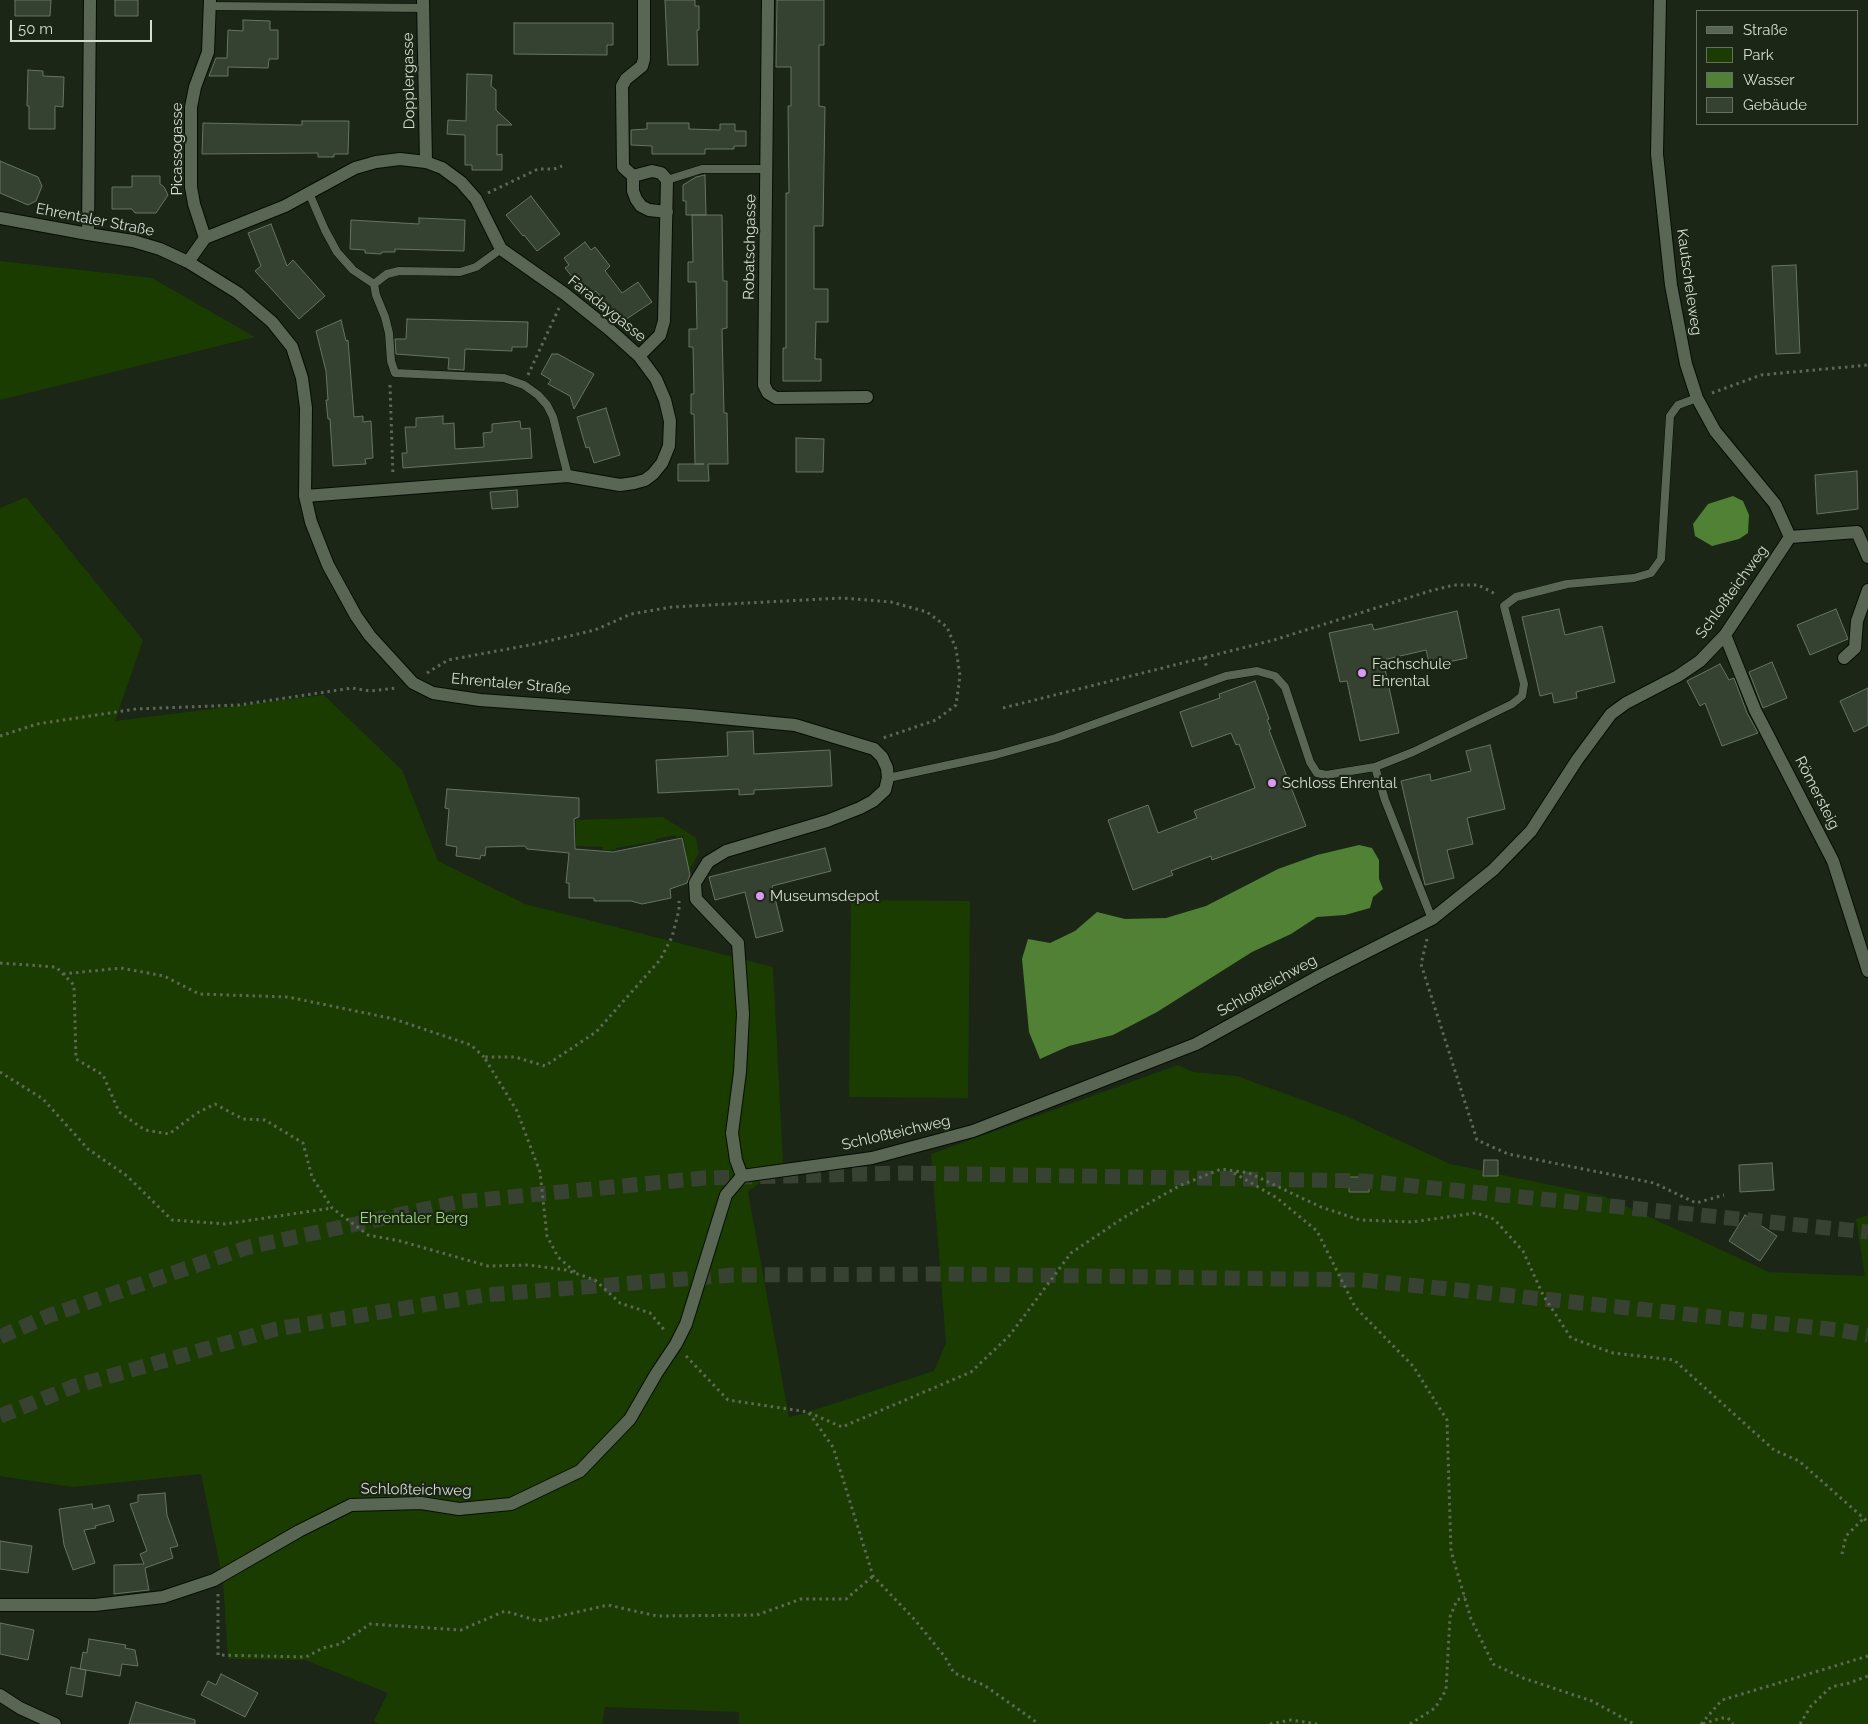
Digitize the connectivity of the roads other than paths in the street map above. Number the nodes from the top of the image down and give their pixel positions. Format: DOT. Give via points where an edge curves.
graph roads {
  1 [pos="90,0"];
  2 [pos="644,0"];
  3 [pos="768,0"];
  4 [pos="1660,0"];
  5 [pos="210,3"];
  6 [pos="424,4"];
  7 [pos="426,162"];
  8 [pos="767,168"];
  9 [pos="633,176"];
  10 [pos="668,180"];
  11 [pos="309,194"];
  12 [pos="667,212"];
  13 [pos="0,218"];
  14 [pos="88,234"];
  15 [pos="205,238"];
  16 [pos="501,249"];
  17 [pos="188,262"];
  18 [pos="374,284"];
  19 [pos="639,356"];
  20 [pos="867,397"];
  21 [pos="1697,398"];
  22 [pos="568,476"];
  23 [pos="305,496"];
  24 [pos="1790,537"];
  25 [pos="1868,557"];
  26 [pos="1868,590"];
  27 [pos="1725,635"];
  28 [pos="1844,658"];
  29 [pos="1375,767"];
  30 [pos="888,778"];
  31 [pos="1432,919"];
  32 [pos="1868,971"];
  33 [pos="742,1176"];
  34 [pos="0,1605"];
  35 [pos="0,1695"];
  36 [pos="55,1724"];
  1 -- 14 [label="street"];
  2 -- 9 [label="street" via="644,59 642,66 622,86 623,167"];
  3 -- 8 [label="street, Robatschgasse"];
  4 -- 21 [label="street, Kautscheleweg" via="1657,154 1671,285 1686,364"];
  5 -- 6 [label="lane"];
  5 -- 15 [label="street, Picassogasse" via="208,52 191,107 191,187"];
  6 -- 7 [label="street, Dopplergasse"];
  7 -- 11 [label="street, Faradaygasse" via="400,159 376,162 329,180"];
  7 -- 16 [label="street, Faradaygasse" via="442,168 461,182 476,199"];
  8 -- 10 [label="lane" via="702,169"];
  8 -- 20 [label="street, Robatschgasse" via="764,385 776,398"];
  9 -- 10 [label="street" via="652,171"];
  9 -- 12 [label="street" via="633,191 641,206"];
  10 -- 12 [label="street"];
  11 -- 15 [label="street, Faradaygasse"];
  11 -- 18 [label="lane" via="337,252 353,270"];
  12 -- 19 [label="street" via="664,321 660,335"];
  13 -- 14 [label="street, Ehrentaler Straße"];
  14 -- 17 [label="street, Ehrentaler Straße" via="160,248"];
  15 -- 17 [label="street"];
  16 -- 18 [label="lane" via="476,267 460,272 399,271 386,274"];
  16 -- 19 [label="street, Faradaygasse" via="565,294"];
  17 -- 23 [label="street, Ehrentaler Straße" via="238,293 272,322 292,347 302,378 306,408"];
  18 -- 22 [label="lane" via="389,333 395,373 504,378 524,385 538,395 553,417"];
  19 -- 22 [label="street, Faradaygasse" via="656,379 670,421 669,446 662,463 645,480 620,485"];
  21 -- 24 [label="street, Kautscheleweg" via="1715,431 1775,504"];
  21 -- 29 [label="lane" via="1678,405 1670,416 1661,558 1651,573 1634,578 1567,584 1516,597 1504,606 1524,684 1522,696 1512,704 1413,752"];
  22 -- 23 [label="street, Faradaygasse"];
  23 -- 30 [label="street, Ehrentaler Straße" via="328,566 356,616 413,683 433,693 480,700 795,724 874,749 882,757"];
  24 -- 25 [label="street" via="1857,532"];
  24 -- 27 [label="street, Schloßteichweg"];
  26 -- 28 [label="street" via="1857,620 1855,648"];
  27 -- 31 [label="street, Schloßteichweg" via="1700,661 1611,714 1531,831 1494,870"];
  27 -- 32 [label="street, Römersteig" via="1756,710 1833,861"];
  29 -- 30 [label="lane" via="1326,775 1317,773 1310,762 1285,687 1275,676 1257,671 1226,676 1056,738"];
  29 -- 31 [label="lane"];
  30 -- 33 [label="street" via="885,790 860,808 726,851 708,862 695,883 696,899 738,943 743,1014 732,1133"];
  31 -- 33 [label="street, Schloßteichweg" via="1196,1044 973,1131 872,1158"];
  33 -- 34 [label="street, Schloßteichweg" via="726,1194 686,1324 676,1344 630,1419 580,1471 511,1504 459,1509 421,1503 351,1505 214,1580 163,1597 95,1606"];
  35 -- 36 [label="street"];
}
